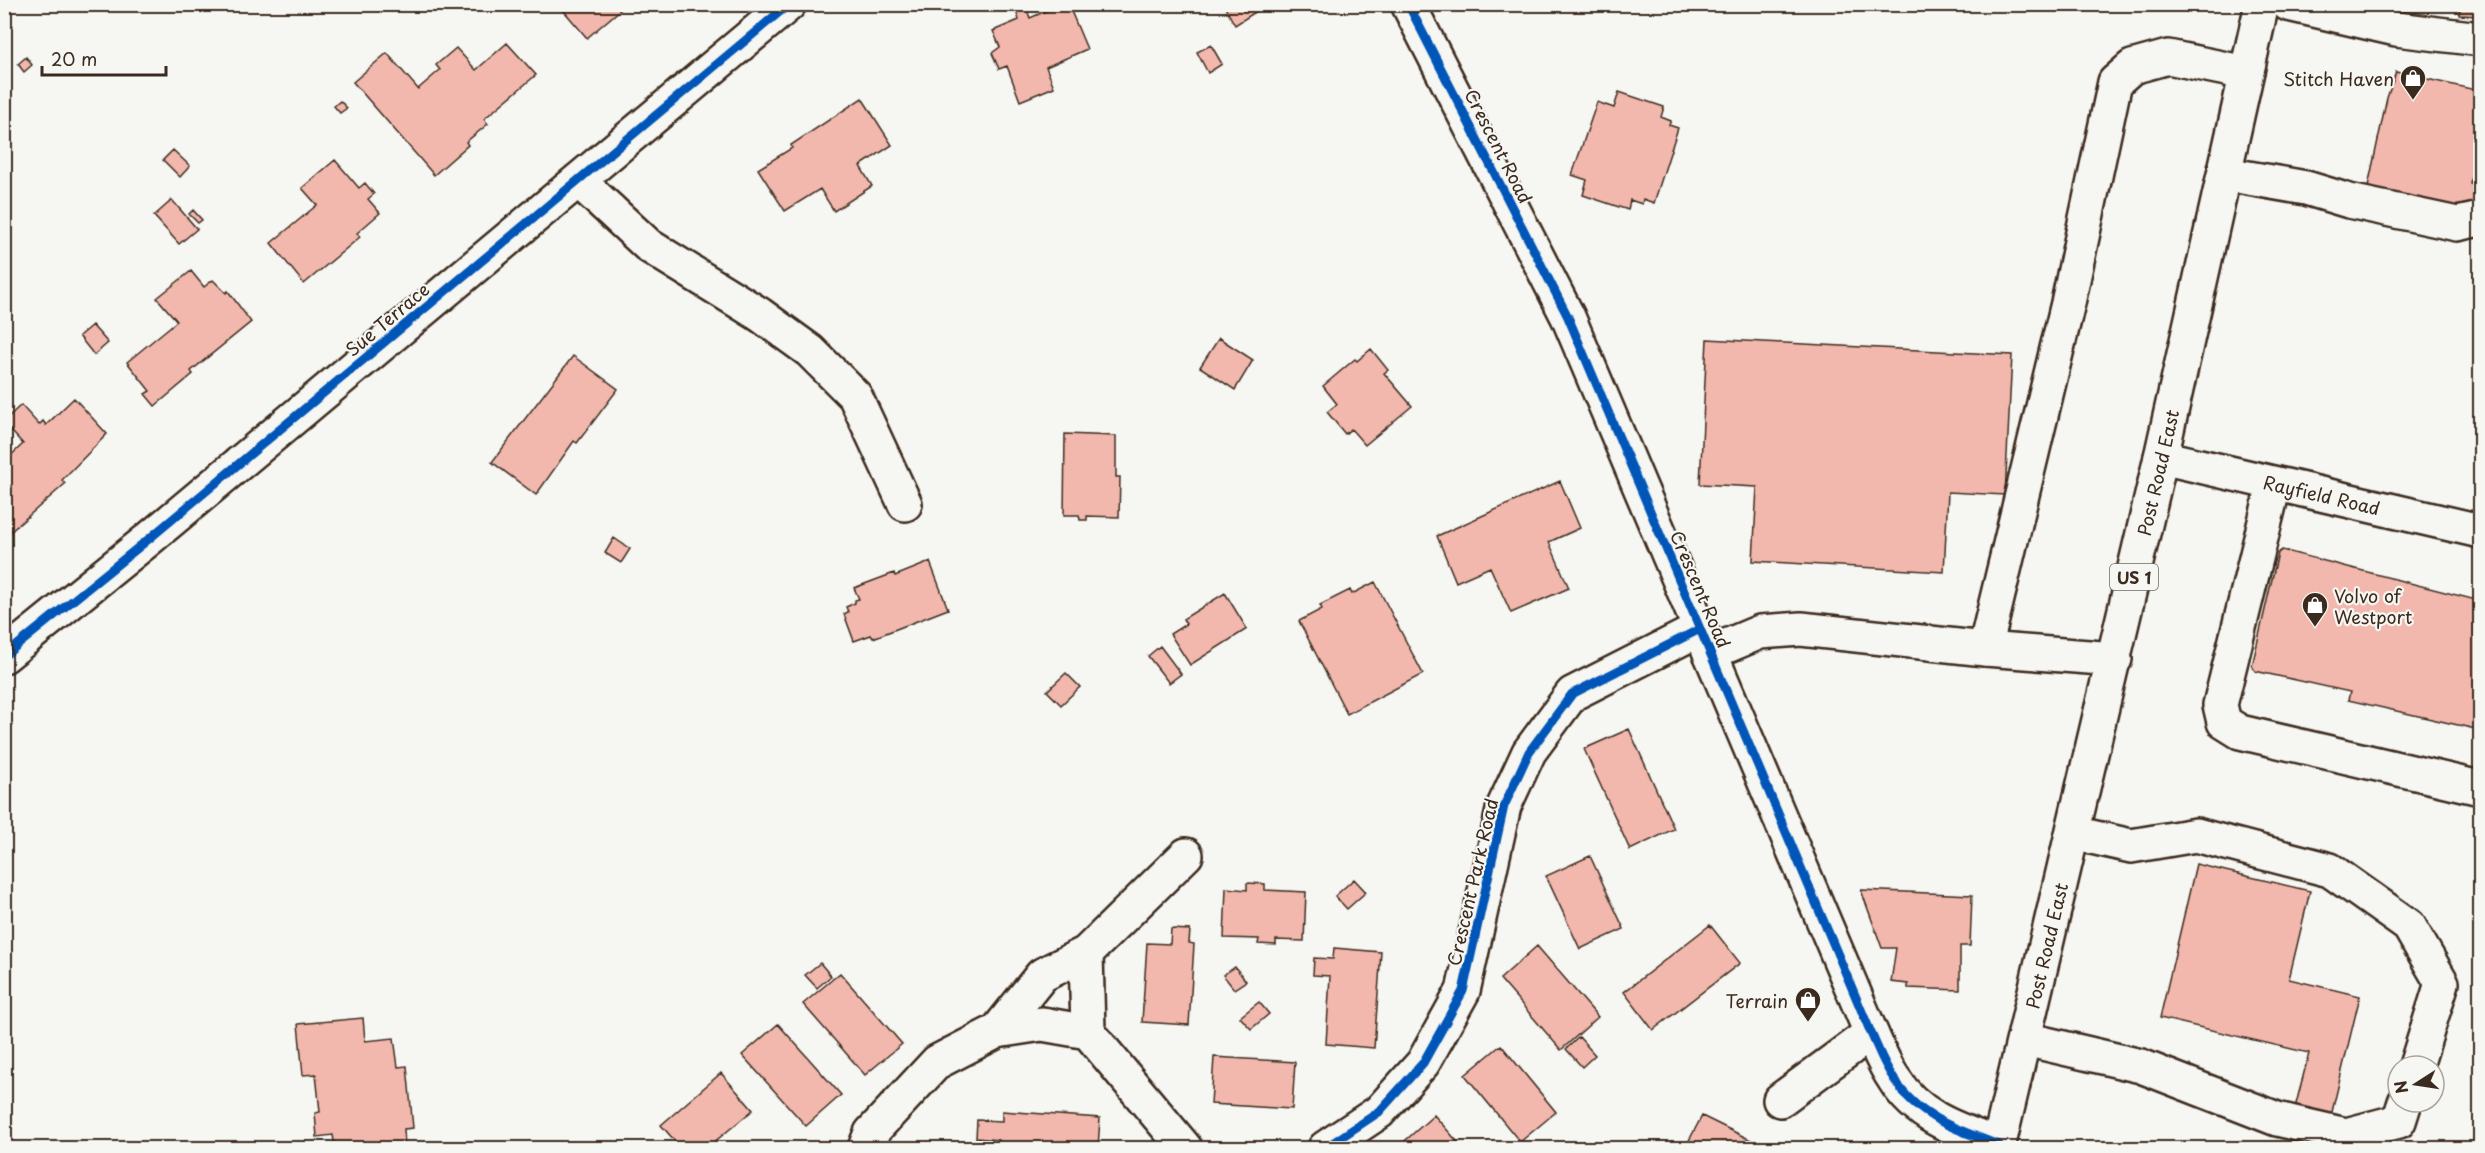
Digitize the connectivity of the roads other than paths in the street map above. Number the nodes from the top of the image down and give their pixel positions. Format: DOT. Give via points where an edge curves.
graph roads {
  1 [pos="789,4"];
  2 [pos="1408,4"];
  3 [pos="2262,4"];
  4 [pos="2288,4"];
  5 [pos="2399,16"];
  6 [pos="2481,39"];
  7 [pos="2246,73"];
  8 [pos="2225,174"];
  9 [pos="579,181"];
  10 [pos="2481,219"];
  11 [pos="2162,457"];
  12 [pos="2274,485"];
  13 [pos="905,504"];
  14 [pos="2481,531"];
  15 [pos="1705,641"];
  16 [pos="1985,649"];
  17 [pos="4,656"];
  18 [pos="2115,659"];
  19 [pos="2481,788"];
  20 [pos="2074,833"];
  21 [pos="1186,855"];
  22 [pos="1086,953"];
  23 [pos="998,1031"];
  24 [pos="1088,1032"];
  25 [pos="1870,1033"];
  26 [pos="2025,1039"];
  27 [pos="2420,1054"];
  28 [pos="1780,1100"];
  29 [pos="2401,1114"];
  30 [pos="1998,1147"];
  31 [pos="865,1149"];
  32 [pos="1185,1149"];
  33 [pos="1325,1149"];
  1 -- 9 [label="street, Sue Terrace"];
  2 -- 15 [label="street, Crescent Road" via="1568,317"];
  3 -- 7 [label="street, Post Road East / US 1"];
  4 -- 5 [label="street"];
  5 -- 6 [label="street"];
  7 -- 8 [label="street, Post Road East / US 1"];
  7 -- 16 [label="street" via="2168,57 2132,67 2115,82 2068,303"];
  8 -- 10 [label="street" via="2306,188 2457,224"];
  8 -- 11 [label="street, Post Road East / US 1"];
  9 -- 13 [label="street" via="649,246 801,345 855,396"];
  9 -- 17 [label="street, Sue Terrace"];
  11 -- 12 [label="street, Rayfield Road"];
  11 -- 18 [label="street, Post Road East / US 1"];
  12 -- 14 [label="street, Rayfield Road"];
  12 -- 19 [label="street" via="2220,705 2224,722 2240,732"];
  15 -- 16 [label="street, Crescent Park Road" via="1801,629"];
  15 -- 25 [label="street, Crescent Road"];
  15 -- 33 [label="street, Crescent Park Road" via="1572,694 1529,752 1504,806 1463,991 1423,1063 1379,1112"];
  16 -- 18 [label="street, Crescent Park Road"];
  18 -- 20 [label="street, Post Road East / US 1"];
  20 -- 26 [label="street, Post Road East / US 1"];
  20 -- 27 [label="street" via="2131,846 2196,835 2330,870 2409,926 2442,984"];
  21 -- 22 [label="street"];
  22 -- 23 [label="street" via="1042,975"];
  22 -- 24 [label="street"];
  23 -- 24 [label="street" via="1042,1024"];
  23 -- 31 [label="street" via="937,1062 871,1133"];
  24 -- 32 [label="street"];
  25 -- 28 [label="street"];
  25 -- 30 [label="street, Crescent Road" via="1893,1079 1909,1100 1925,1114"];
  26 -- 29 [label="street" via="2141,1066 2277,1119 2346,1135 2399,1121"];
  26 -- 30 [label="street, Post Road East / US 1"];
}
